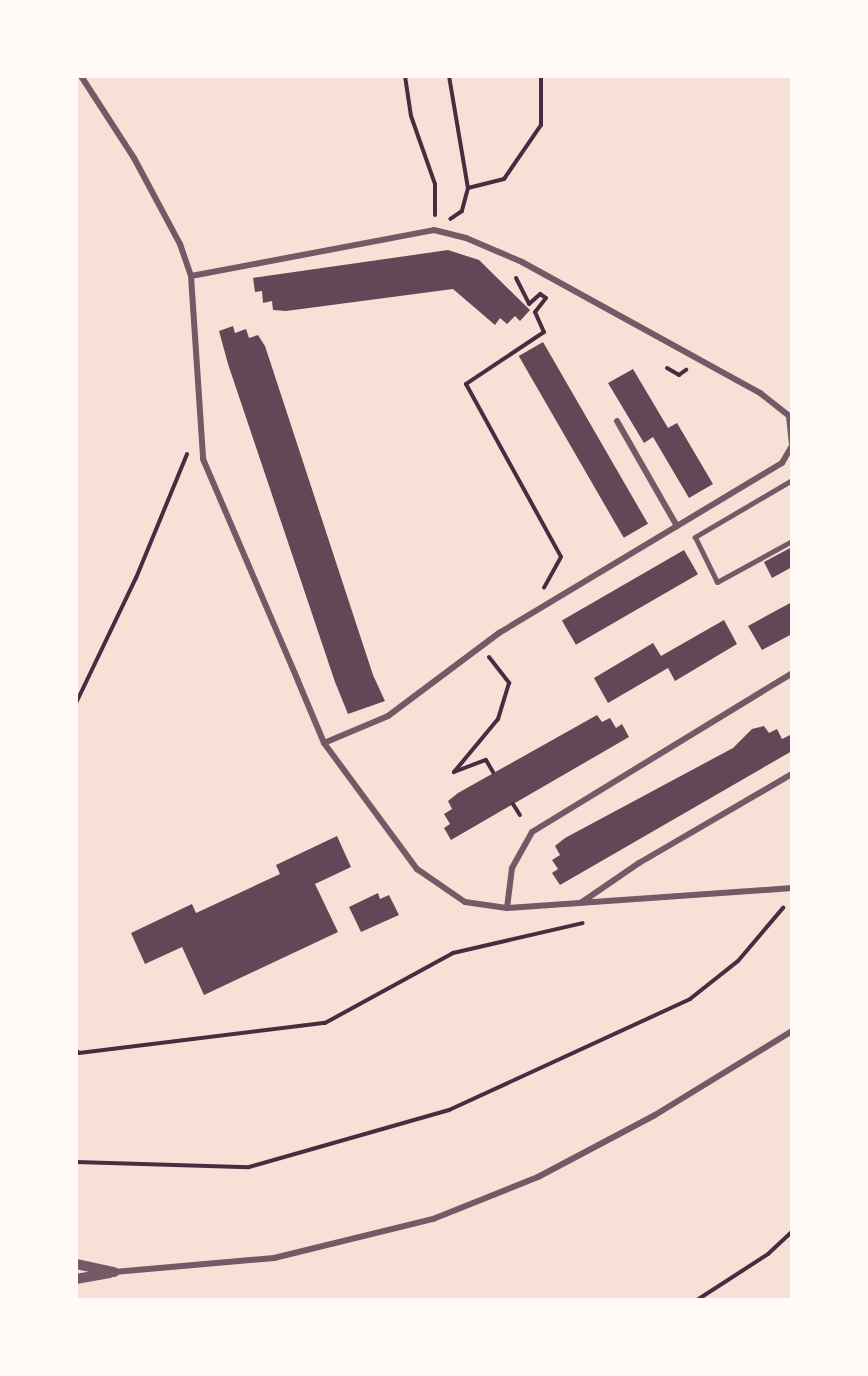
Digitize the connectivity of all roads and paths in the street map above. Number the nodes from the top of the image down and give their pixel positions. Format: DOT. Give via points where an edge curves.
graph roads {
  1 [pos="81,76"];
  2 [pos="405,76"];
  3 [pos="449,76"];
  4 [pos="541,76"];
  5 [pos="468,188"];
  6 [pos="434,230"];
  7 [pos="191,276"];
  8 [pos="525,293"];
  9 [pos="667,368"];
  10 [pos="686,370"];
  11 [pos="617,421"];
  12 [pos="792,445"];
  13 [pos="188,452"];
  14 [pos="792,480"];
  15 [pos="677,526"];
  16 [pos="792,541"];
  17 [pos="542,592"];
  18 [pos="493,663"];
  19 [pos="792,673"];
  20 [pos="76,703"];
  21 [pos="324,743"];
  22 [pos="493,772"];
  23 [pos="792,774"];
  24 [pos="513,804"];
  25 [pos="520,815"];
  26 [pos="792,888"];
  27 [pos="580,904"];
  28 [pos="507,908"];
  29 [pos="783,908"];
  30 [pos="583,922"];
  31 [pos="792,1031"];
  32 [pos="76,1050"];
  33 [pos="76,1162"];
  34 [pos="792,1232"];
  35 [pos="76,1264"];
  36 [pos="114,1272"];
  37 [pos="76,1279"];
  38 [pos="697,1299"];
  1 -- 7 [label="street" via="134,158 180,244"];
  2 -- 6 [label="path" via="411,116 435,184"];
  3 -- 5 [label="path"];
  4 -- 5 [label="path" via="541,125 504,179"];
  5 -- 6 [label="path" via="462,211"];
  6 -- 7 [label="street"];
  6 -- 12 [label="street" via="466,238 522,262 760,393 789,416"];
  7 -- 21 [label="street" via="199,441"];
  8 -- 17 [label="path" via="529,304 540,294 546,298 535,312 544,332 466,384 561,557"];
  9 -- 10 [label="path" via="679,375"];
  11 -- 15 [label="street"];
  12 -- 15 [label="street" via="782,463"];
  13 -- 20 [label="path" via="136,578"];
  14 -- 16 [label="street" via="695,537 717,582"];
  15 -- 21 [label="street" via="499,633 388,716"];
  18 -- 22 [label="path" via="509,683 498,719 454,772 486,760"];
  19 -- 28 [label="street" via="532,832 512,868"];
  21 -- 28 [label="street" via="430,881 465,902"];
  23 -- 27 [label="street" via="639,863"];
  24 -- 25 [label="path"];
  26 -- 27 [label="street"];
  27 -- 28 [label="street"];
  29 -- 33 [label="path" via="738,961 690,999 449,1110 249,1167"];
  30 -- 32 [label="path" via="453,953 325,1023 79,1053"];
  31 -- 36 [label="street" via="655,1114 538,1177 433,1219 274,1258"];
  34 -- 38 [label="path" via="768,1254"];
  35 -- 36 [label="street"];
  36 -- 37 [label="street"];
}
